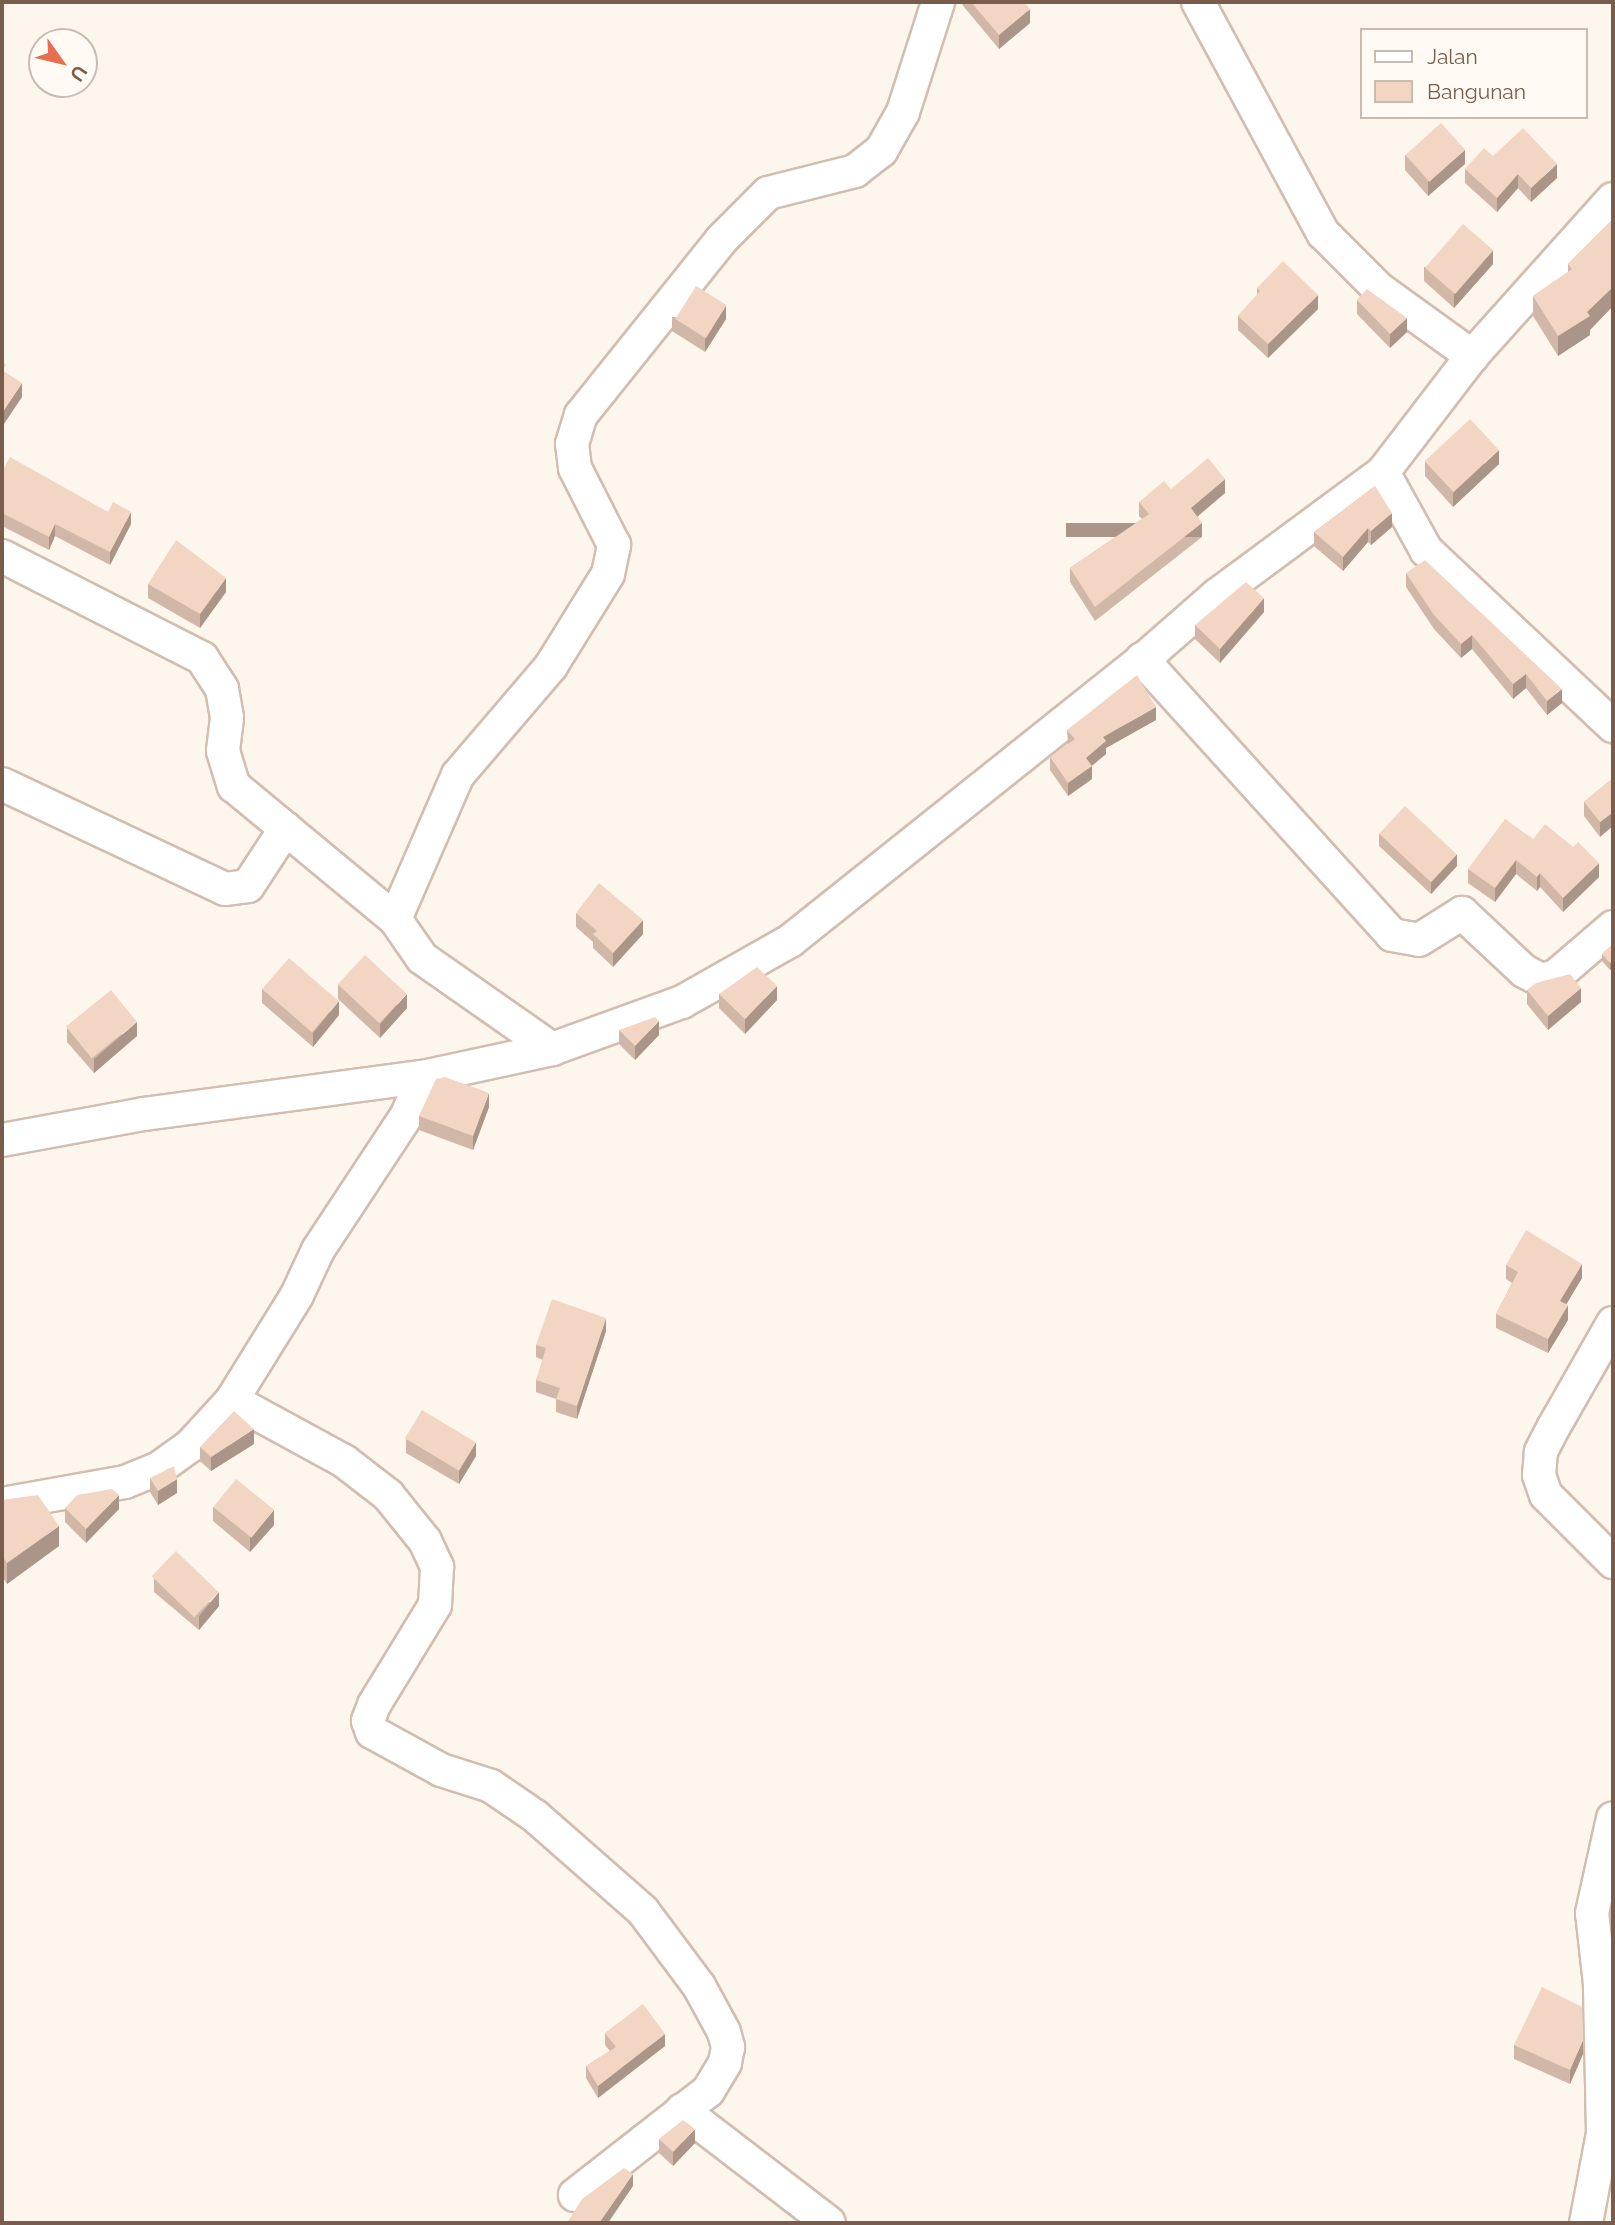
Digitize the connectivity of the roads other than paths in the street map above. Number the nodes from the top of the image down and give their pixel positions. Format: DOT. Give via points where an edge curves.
graph roads {
  1 [pos="938,2"];
  2 [pos="1198,2"];
  3 [pos="1613,200"];
  4 [pos="1472,356"];
  5 [pos="1383,472"];
  6 [pos="2,556"];
  7 [pos="1142,659"];
  8 [pos="1613,726"];
  9 [pos="2,783"];
  10 [pos="286,828"];
  11 [pos="395,919"];
  12 [pos="1613,927"];
  13 [pos="552,1049"];
  14 [pos="423,1077"];
  15 [pos="2,1140"];
  16 [pos="1612,1328"];
  17 [pos="232,1400"];
  18 [pos="2,1504"];
  19 [pos="1613,1562"];
  20 [pos="1613,1818"];
  21 [pos="682,2110"];
  22 [pos="1608,2136"];
  23 [pos="575,2195"];
  24 [pos="829,2223"];
  25 [pos="1586,2223"];
  1 -- 11 [label="street" via="904,112 881,150 855,171 768,193 721,240 582,415 572,444 575,468 614,545 608,574 551,666 458,775"];
  2 -- 4 [label="street" via="1323,233 1379,289"];
  3 -- 4 [label="street"];
  4 -- 5 [label="street"];
  5 -- 7 [label="street" via="1217,594"];
  5 -- 8 [label="street" via="1426,550"];
  6 -- 10 [label="street" via="202,658 222,689 228,718 223,751 234,786"];
  7 -- 12 [label="street" via="1392,935 1419,940 1462,913 1524,971 1541,980 1556,976"];
  7 -- 13 [label="street" via="770,955 682,1002"];
  9 -- 10 [label="street" via="225,889 248,886"];
  10 -- 11 [label="street"];
  11 -- 13 [label="street" via="422,958"];
  13 -- 14 [label="street"];
  14 -- 15 [label="street" via="144,1114"];
  14 -- 17 [label="street" via="407,1115 318,1250 297,1295"];
  16 -- 19 [label="street" via="1541,1452 1539,1475 1546,1495"];
  17 -- 18 [label="street" via="213,1426 158,1469 100,1487"];
  17 -- 21 [label="street" via="344,1461 388,1494 425,1541 437,1567 435,1605 374,1705 369,1726 380,1740 440,1770 491,1786 535,1815 643,1911 699,1986 728,2047 720,2074"];
  20 -- 22 [label="street" via="1591,1913 1600,1984"];
  21 -- 23 [label="street"];
  21 -- 24 [label="street"];
  22 -- 25 [label="street"];
}
